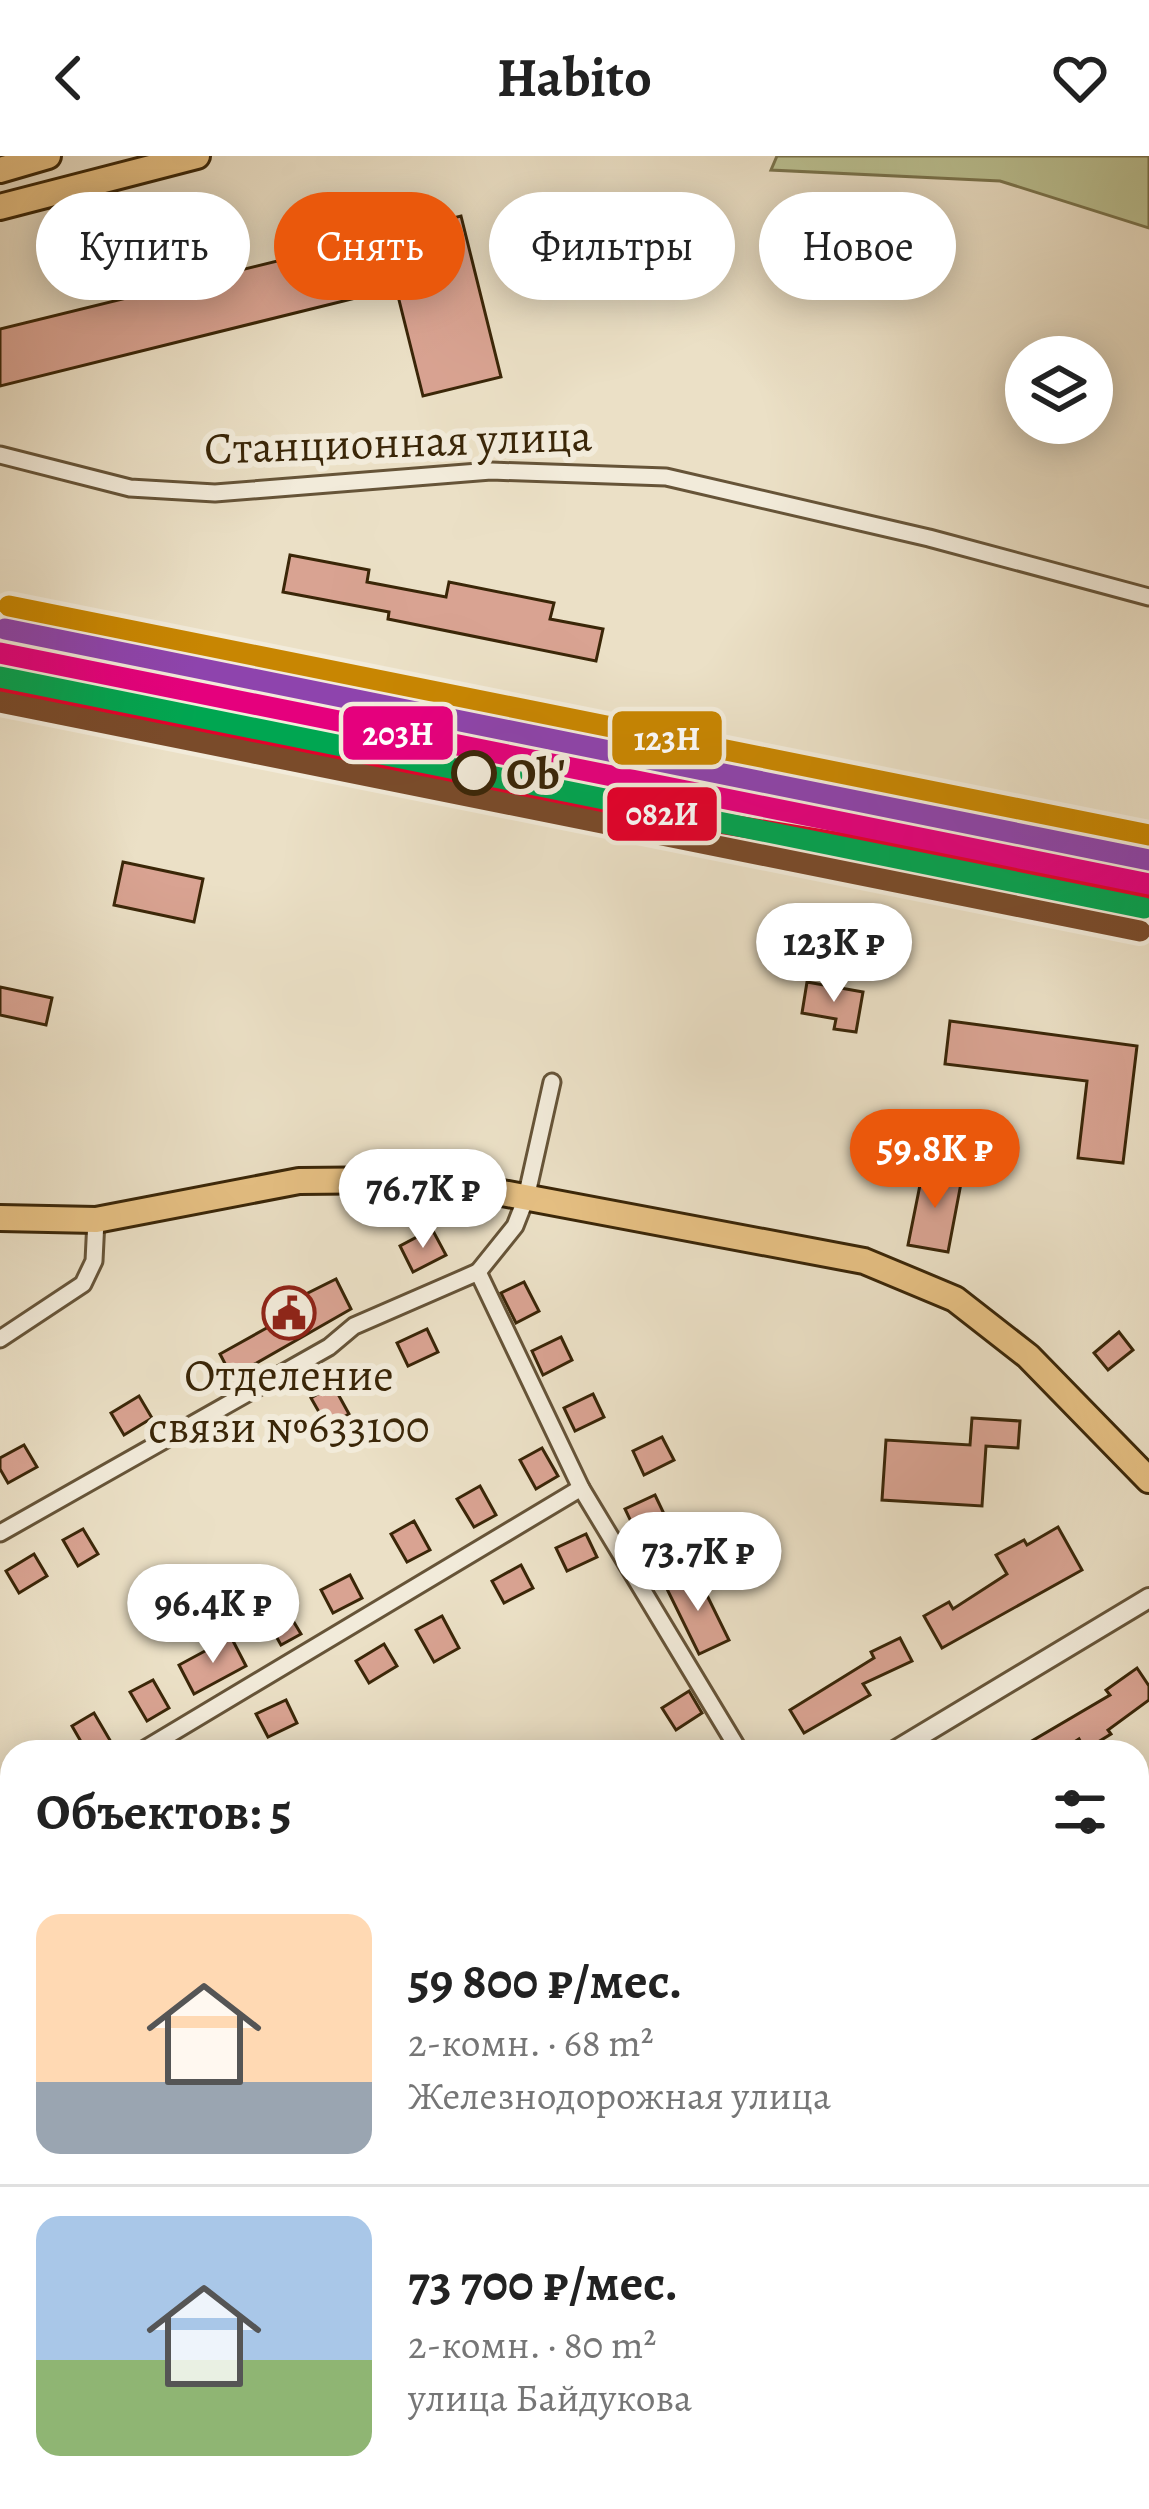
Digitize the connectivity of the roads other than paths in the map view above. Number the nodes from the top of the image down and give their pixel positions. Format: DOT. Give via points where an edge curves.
graph roads {
  1 [pos="48,156"];
  2 [pos="197,156"];
  3 [pos="0,170"];
  4 [pos="0,207"];
  5 [pos="0,455"];
  6 [pos="1149,597"];
  7 [pos="552,1082"];
  8 [pos="526,1198"];
  9 [pos="0,1218"];
  10 [pos="96,1220"];
  11 [pos="478,1272"];
  12 [pos="0,1339"];
  13 [pos="1149,1480"];
  14 [pos="581,1488"];
  15 [pos="0,1534"];
  16 [pos="1149,1598"];
  17 [pos="160,1740"];
  18 [pos="733,1740"];
  19 [pos="913,1740"];
  1 -- 3 [label="main road"];
  2 -- 4 [label="main road"];
  5 -- 6 [label="street, Станционная улица" via="130,488 215,493 491,471 666,477"];
  7 -- 8 [label="street"];
  8 -- 10 [label="main road" via="403,1180 298,1181"];
  8 -- 11 [label="street" via="515,1226"];
  8 -- 13 [label="main road" via="864,1261 955,1299 1028,1356"];
  9 -- 10 [label="main road"];
  10 -- 12 [label="street" via="94,1262 83,1285"];
  11 -- 14 [label="street"];
  11 -- 15 [label="street" via="354,1326"];
  14 -- 17 [label="street"];
  14 -- 18 [label="street"];
  16 -- 19 [label="street"];
}
